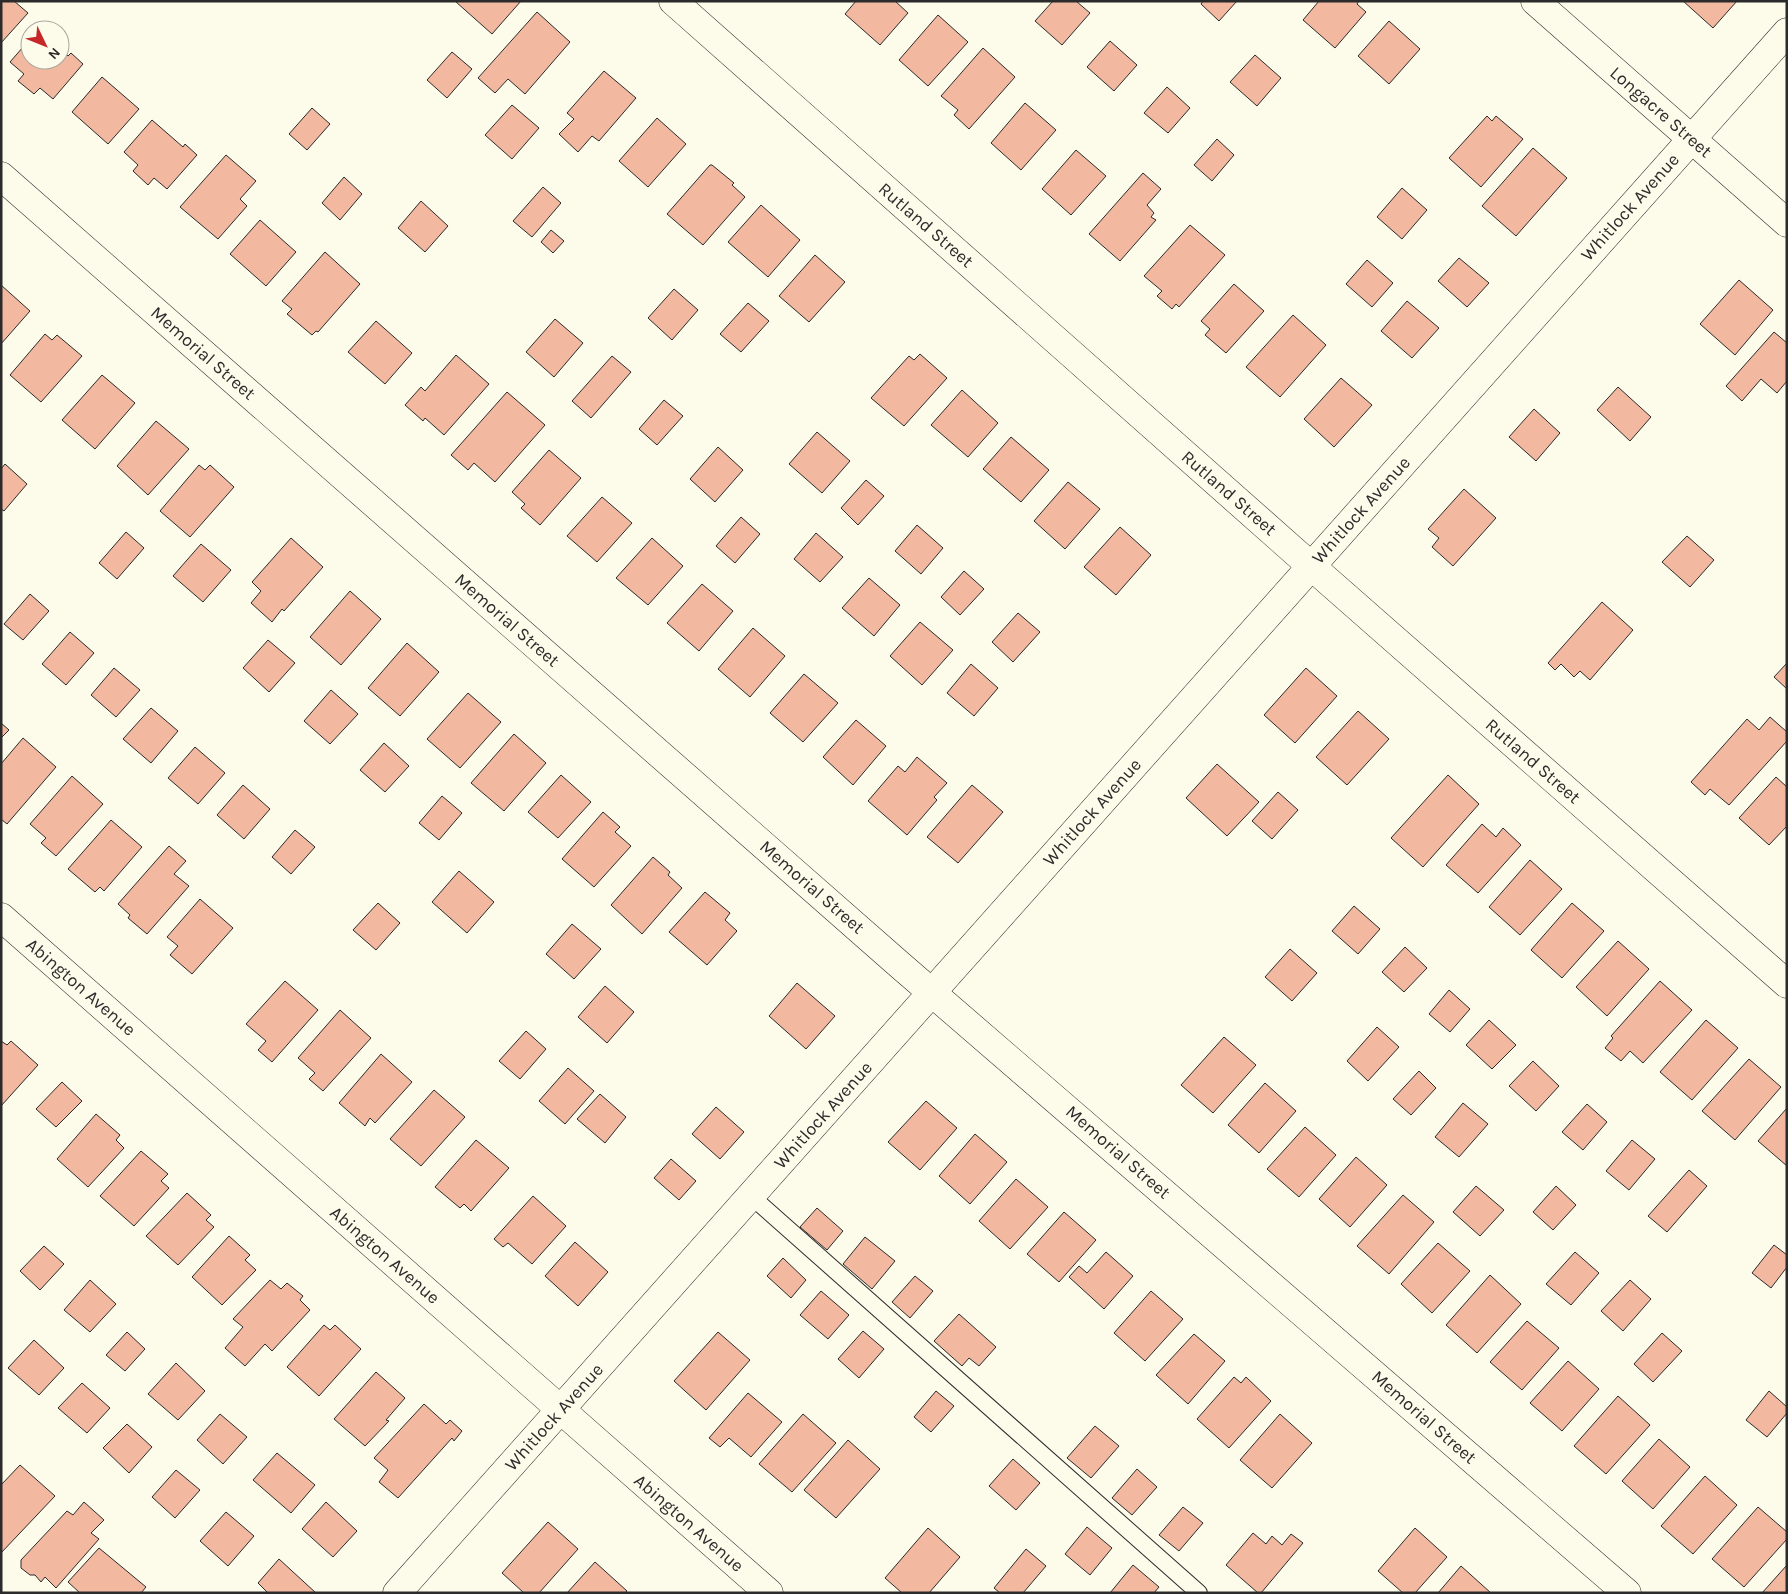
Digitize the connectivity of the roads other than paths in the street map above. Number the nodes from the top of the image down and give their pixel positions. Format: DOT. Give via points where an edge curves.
graph roads {
  1 [pos="673,1"];
  2 [pos="1535,1"];
  3 [pos="1787,32"];
  4 [pos="1691,139"];
  5 [pos="1,176"];
  6 [pos="1787,223"];
  7 [pos="1311,566"];
  8 [pos="1,917"];
  9 [pos="1787,984"];
  10 [pos="932,991"];
  11 [pos="751,1196"];
  12 [pos="560,1410"];
  13 [pos="397,1593"];
  14 [pos="769,1593"];
  15 [pos="1199,1593"];
  16 [pos="1628,1593"];
  1 -- 7 [label="street, Rutland Street"];
  2 -- 4 [label="street, Longacre Street"];
  3 -- 4 [label="street, Whitlock Avenue"];
  4 -- 6 [label="street, Longacre Street"];
  4 -- 7 [label="street, Whitlock Avenue"];
  5 -- 10 [label="street, Memorial Street"];
  7 -- 9 [label="street, Rutland Street"];
  7 -- 10 [label="street, Whitlock Avenue"];
  8 -- 12 [label="street, Abington Avenue"];
  10 -- 11 [label="street, Whitlock Avenue"];
  10 -- 16 [label="street, Memorial Street"];
  11 -- 12 [label="street, Whitlock Avenue"];
  11 -- 15 [label="lane"];
  12 -- 13 [label="street, Whitlock Avenue"];
  12 -- 14 [label="street, Abington Avenue"];
}
